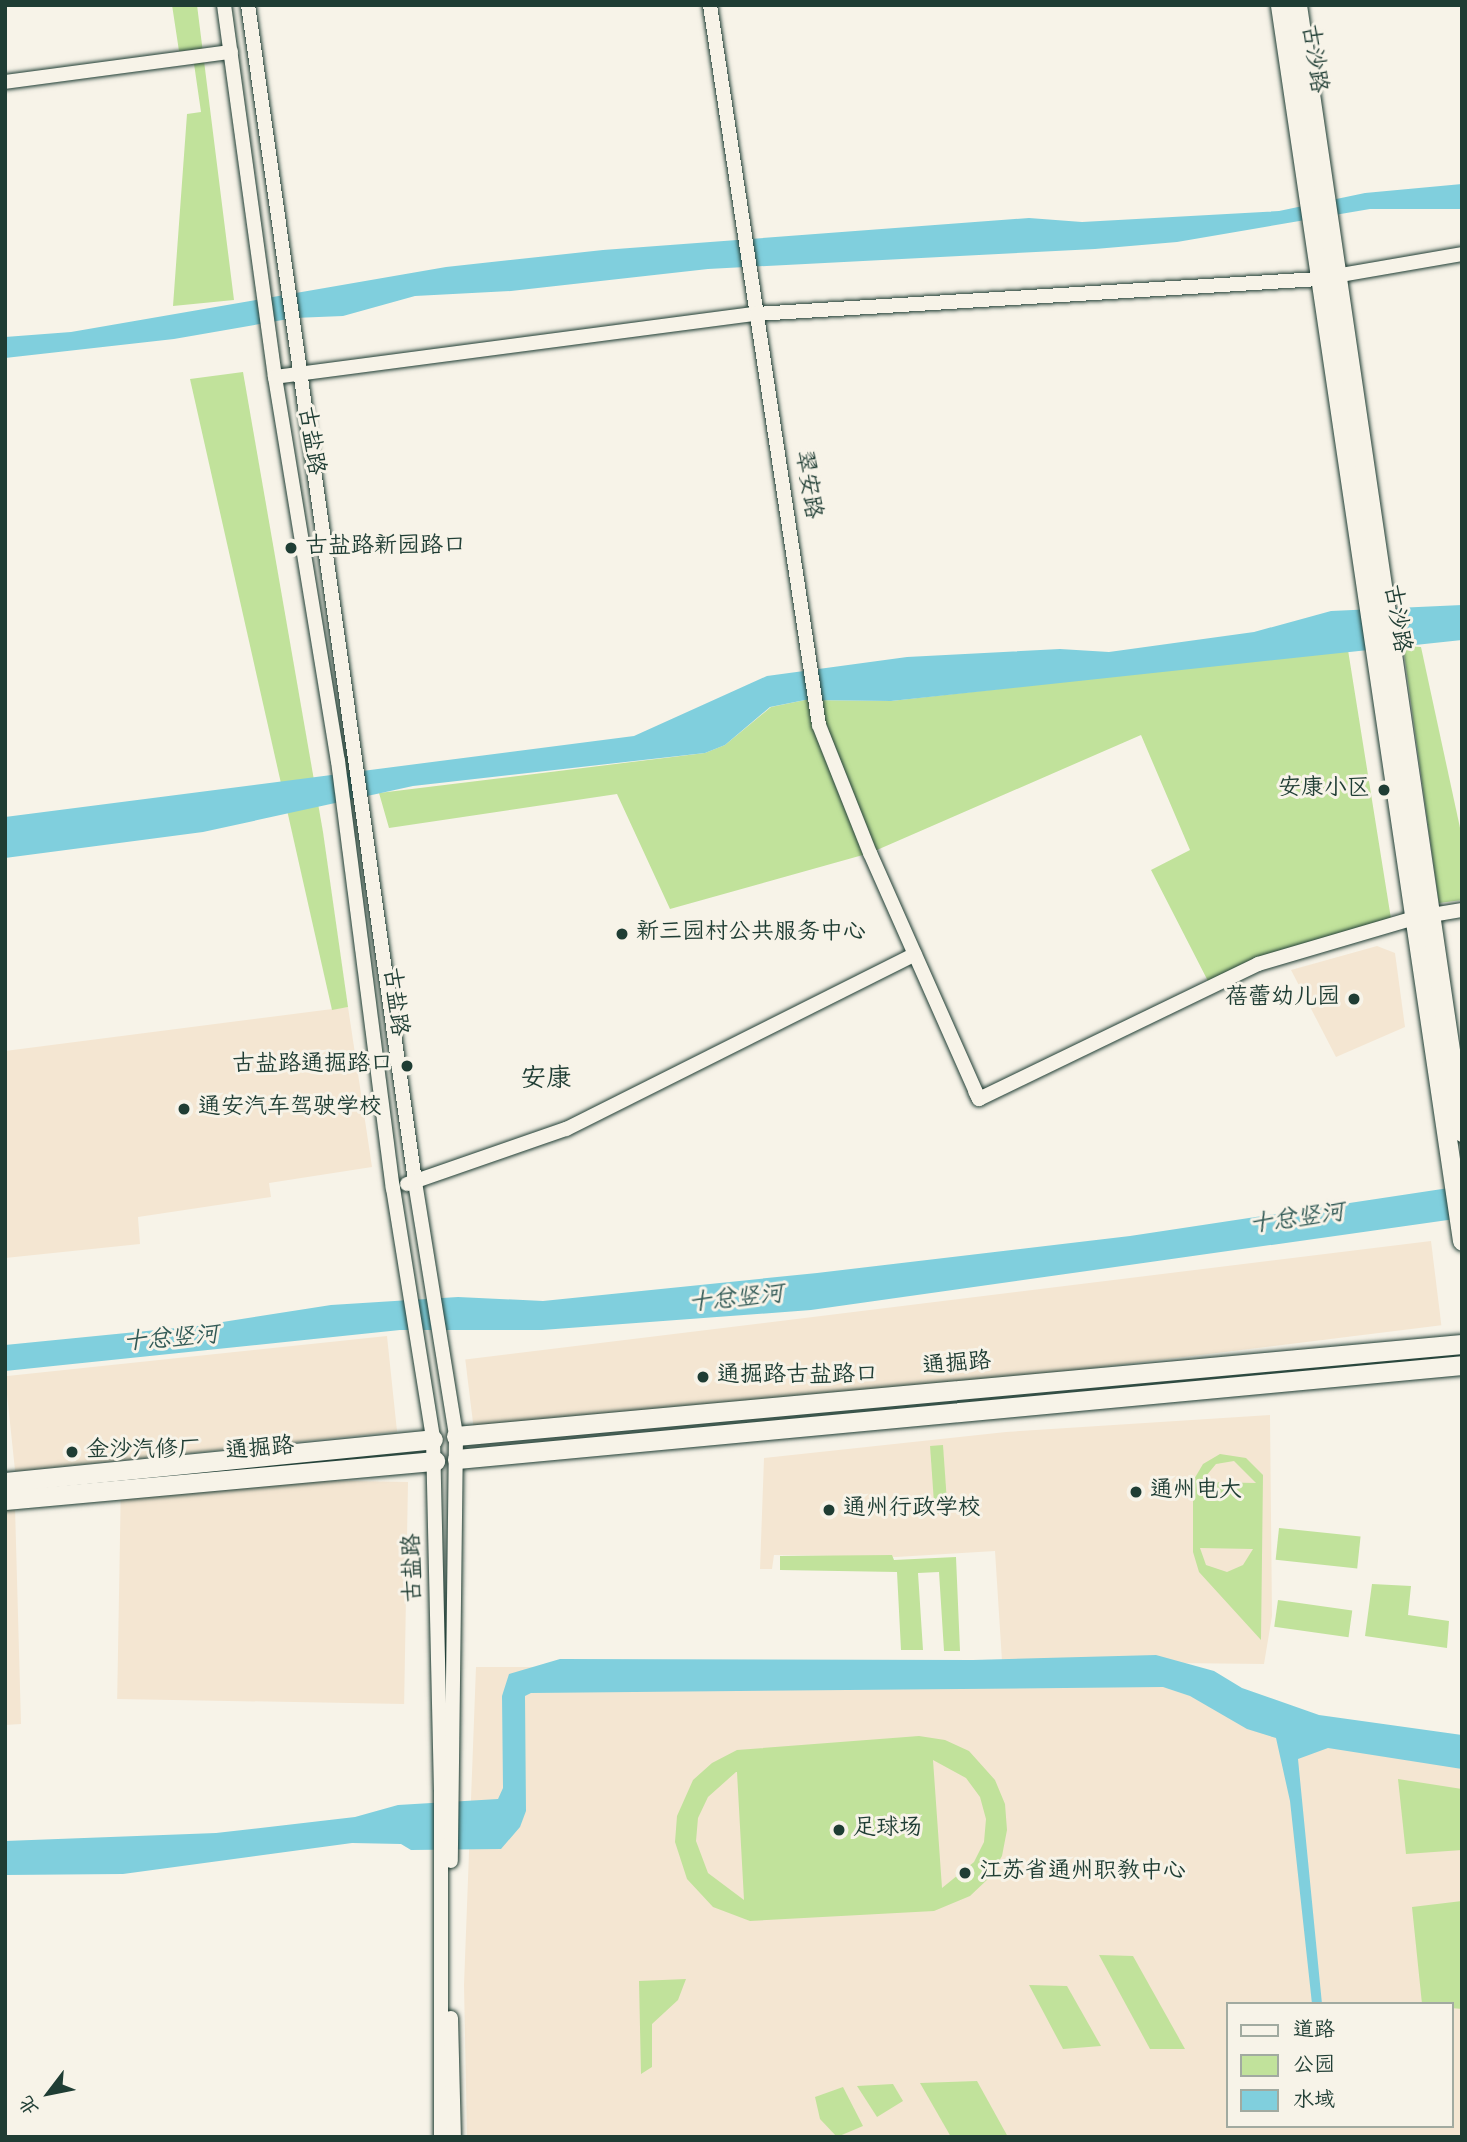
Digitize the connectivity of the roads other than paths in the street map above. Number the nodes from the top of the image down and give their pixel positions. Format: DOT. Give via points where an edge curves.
graph roads {
  1 [pos="224,5"];
  2 [pos="248,5"];
  3 [pos="710,5"];
  4 [pos="1280,5"];
  5 [pos="1297,5"];
  6 [pos="231,52"];
  7 [pos="5,82"];
  8 [pos="1314,184"];
  9 [pos="1462,254"];
  10 [pos="1328,278"];
  11 [pos="756,314"];
  12 [pos="301,375"];
  13 [pos="275,377"];
  14 [pos="1462,910"];
  15 [pos="1421,917"];
  16 [pos="915,954"];
  17 [pos="1462,1132"];
  18 [pos="415,1182"];
  19 [pos="393,1188"];
  20 [pos="1462,1241"];
  21 [pos="1462,1344"];
  22 [pos="1462,1365"];
  23 [pos="456,1436"];
  24 [pos="433,1439"];
  25 [pos="457,1459"];
  26 [pos="435,1461"];
  27 [pos="5,1482"];
  28 [pos="5,1500"];
  29 [pos="447,1792"];
  30 [pos="447,1851"];
  31 [pos="441,2137"];
  32 [pos="454,2137"];
  1 -- 6 [label="street, 古盐路"];
  2 -- 12 [label="street, 古盐路"];
  3 -- 11 [label="street, 翠安路"];
  4 -- 8 [label="main road, 古沙路"];
  5 -- 8 [label="main road, 古沙路"];
  6 -- 7 [label="street"];
  6 -- 13 [label="street, 古盐路"];
  8 -- 10 [label="main road, 古沙路"];
  9 -- 10 [label="street"];
  10 -- 11 [label="street"];
  10 -- 15 [label="main road, 古沙路"];
  11 -- 12 [label="street"];
  11 -- 16 [label="street, 翠安路" via="819,724"];
  12 -- 13 [label="street"];
  12 -- 18 [label="street, 古盐路"];
  13 -- 19 [label="street, 古盐路" via="338,761"];
  14 -- 15 [label="street"];
  15 -- 16 [label="street, 翠安路" via="1258,964 979,1099"];
  15 -- 17 [label="main road, 古沙路"];
  15 -- 20 [label="main road, 古沙路"];
  16 -- 18 [label="street" via="566,1129"];
  18 -- 19 [label="street"];
  18 -- 23 [label="street, 古盐路"];
  19 -- 24 [label="street, 古盐路"];
  21 -- 23 [label="main road, 通掘路"];
  22 -- 25 [label="main road, 通掘路"];
  23 -- 24 [label="street"];
  23 -- 25 [label="street, 古盐路"];
  24 -- 26 [label="street, 古盐路"];
  24 -- 27 [label="main road, 通掘路"];
  25 -- 26 [label="street"];
  25 -- 29 [label="street, 古盐路"];
  26 -- 28 [label="main road, 通掘路"];
  26 -- 29 [label="street, 古盐路"];
  29 -- 30 [label="street, 古盐路"];
  30 -- 31 [label="street, 古盐路"];
  30 -- 32 [label="street, 古盐路"];
}
